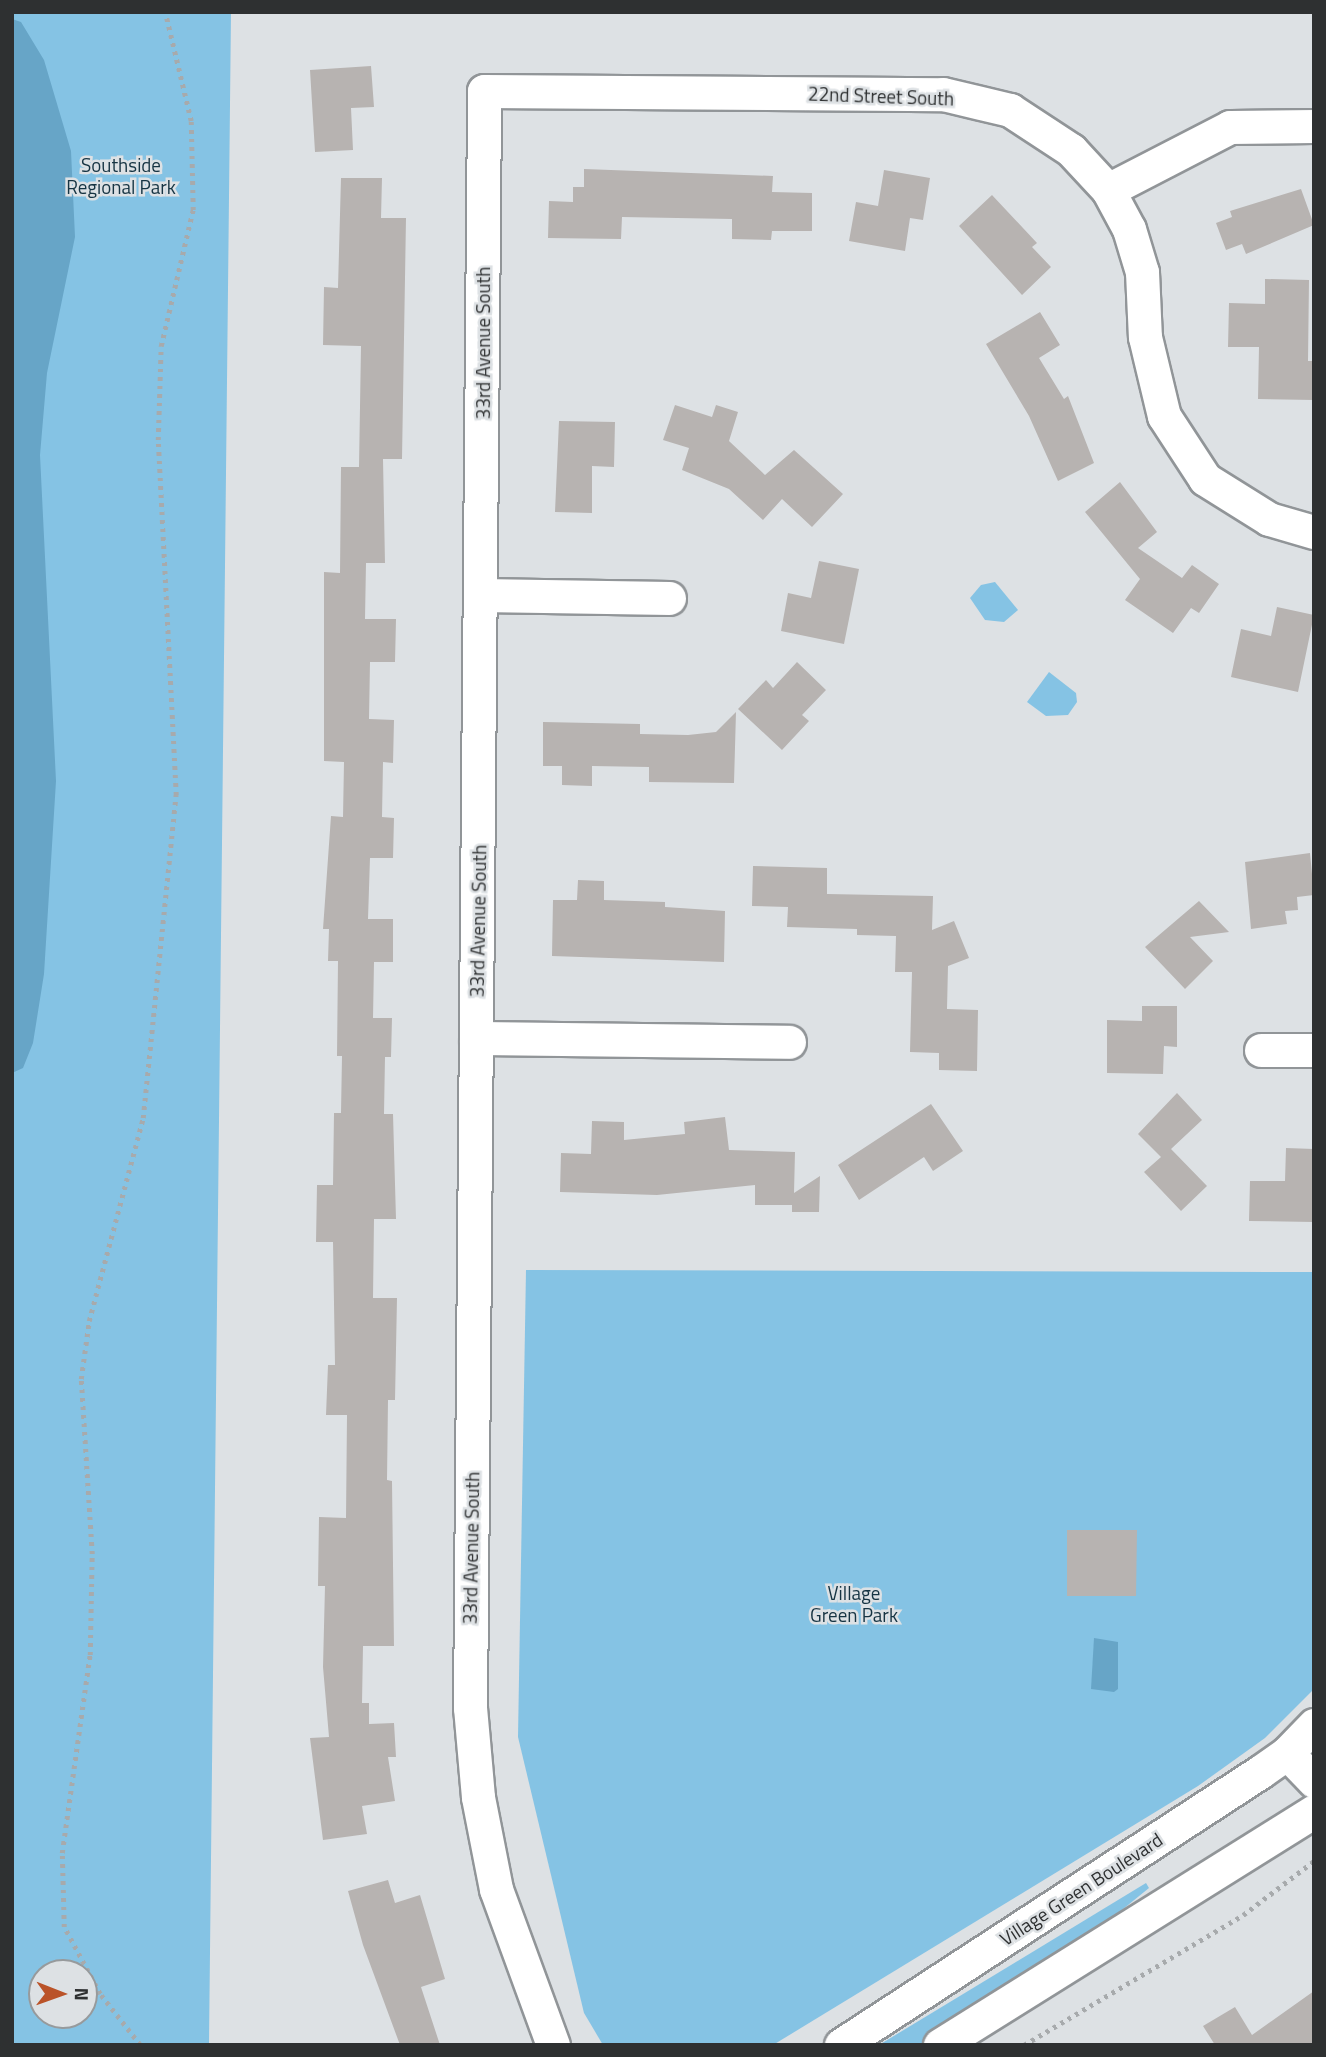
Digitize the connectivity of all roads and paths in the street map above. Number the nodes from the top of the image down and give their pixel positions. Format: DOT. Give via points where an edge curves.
graph roads {
  1 [pos="165,12"];
  2 [pos="484,91"];
  3 [pos="1314,125"];
  4 [pos="1108,190"];
  5 [pos="1314,531"];
  6 [pos="481,595"];
  7 [pos="669,598"];
  8 [pos="476,1038"];
  9 [pos="789,1042"];
  10 [pos="1261,1050"];
  11 [pos="1314,1050"];
  12 [pos="1314,1724"];
  13 [pos="1287,1753"];
  14 [pos="1314,1781"];
  15 [pos="1314,1811"];
  16 [pos="1314,1861"];
  17 [pos="141,2045"];
  18 [pos="553,2045"];
  19 [pos="841,2045"];
  20 [pos="940,2045"];
  21 [pos="1024,2045"];
  1 -- 17 [label="path" via="191,121 193,197 161,346 158,440 176,795 143,1118 89,1321 81,1379 92,1554 90,1655 62,1853 64,1927 100,1994"];
  2 -- 4 [label="street, 22nd Street South" via="943,94 1010,110 1071,150"];
  2 -- 6 [label="street, 33rd Avenue South"];
  3 -- 4 [label="street" via="1230,127"];
  4 -- 5 [label="street, 22nd Street South" via="1129,229 1142,272 1145,337 1164,416 1205,479 1269,519"];
  6 -- 7 [label="street"];
  6 -- 8 [label="street, 33rd Avenue South"];
  8 -- 9 [label="street"];
  8 -- 18 [label="street, 33rd Avenue South" via="470,1709 478,1797 496,1889"];
  10 -- 11 [label="street"];
  12 -- 13 [label="street, Village Green Boulevard"];
  13 -- 14 [label="street"];
  13 -- 19 [label="street, Village Green Boulevard"];
  15 -- 20 [label="street"];
  16 -- 21 [label="path" via="1243,1915"];
}
